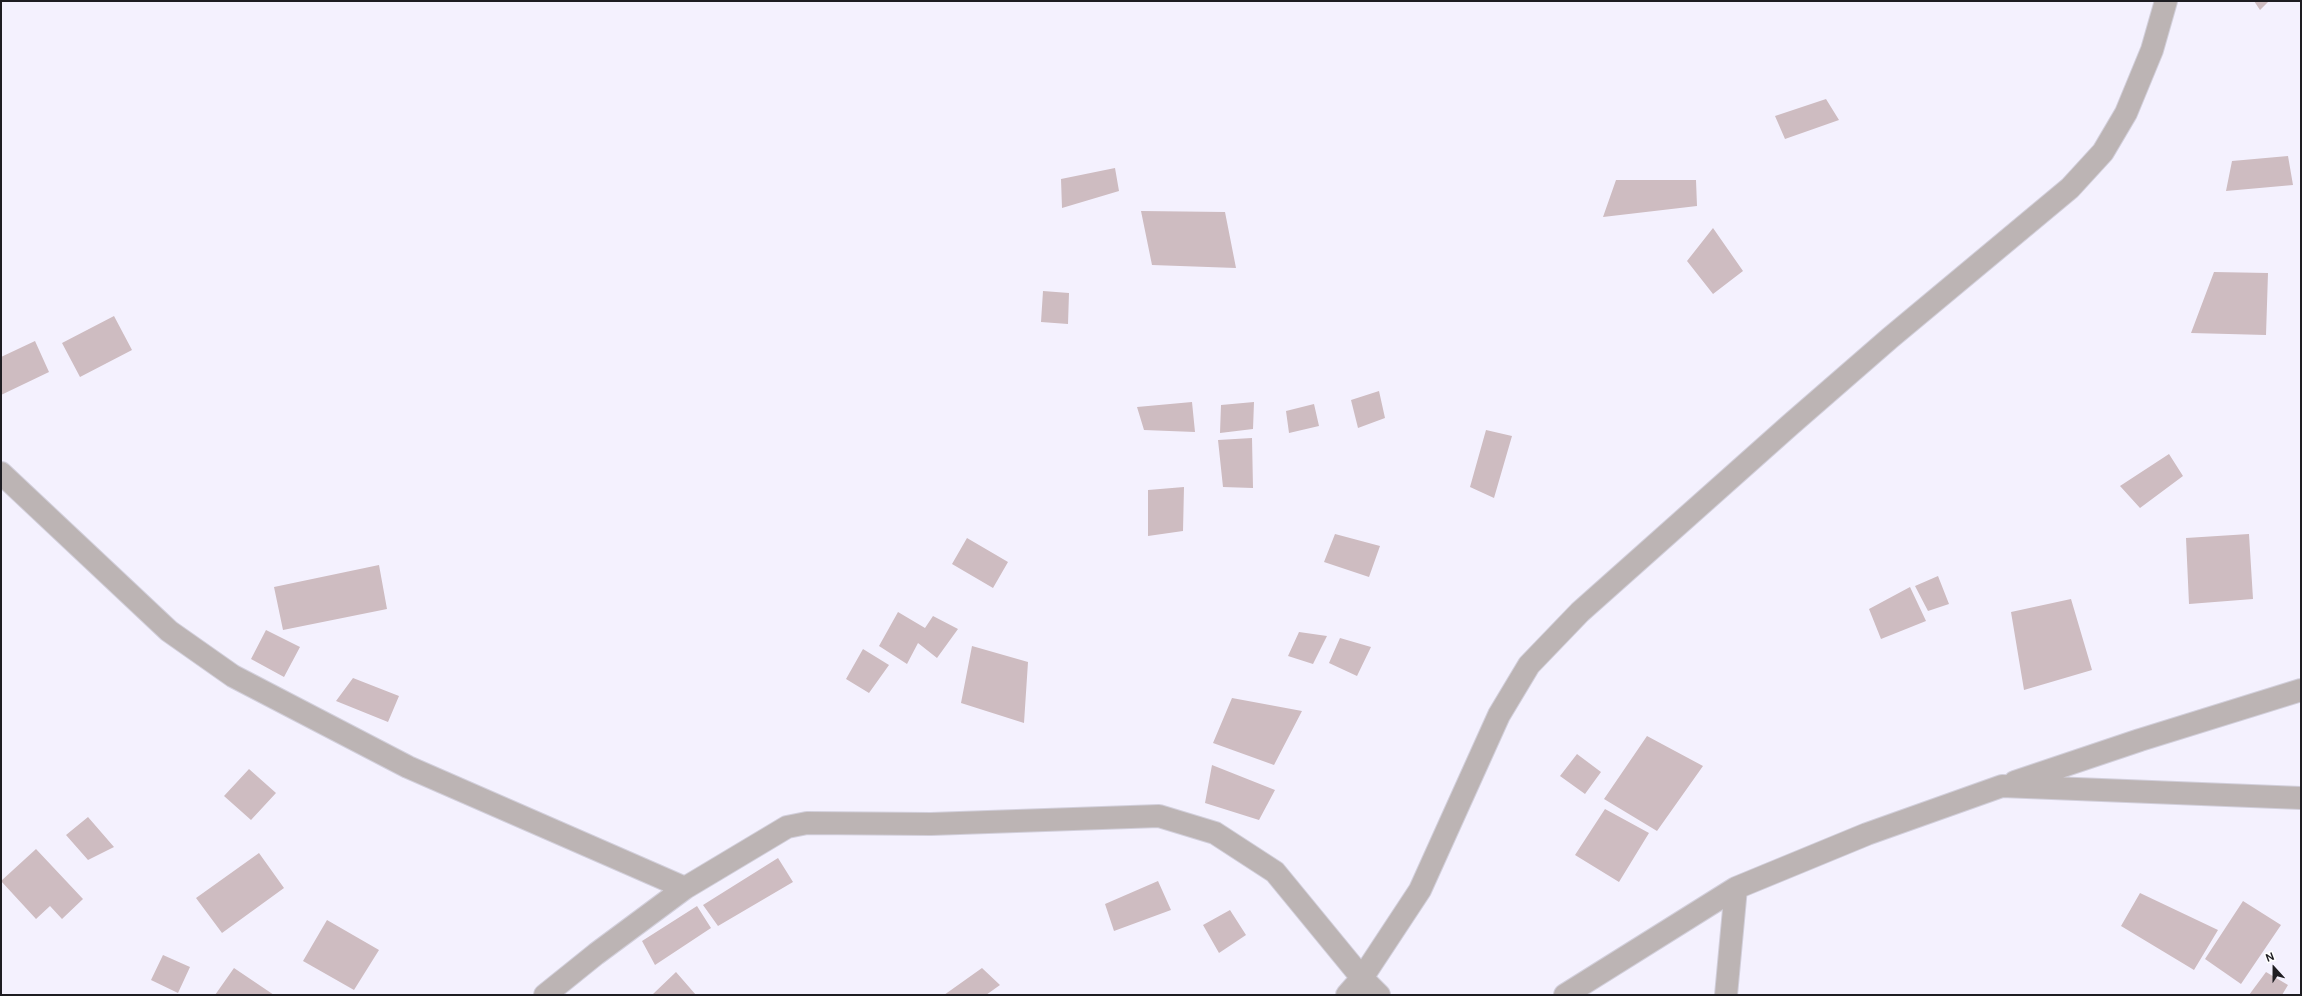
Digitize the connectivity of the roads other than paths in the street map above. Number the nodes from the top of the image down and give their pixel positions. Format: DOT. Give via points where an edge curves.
graph roads {
  1 [pos="2166,1"];
  2 [pos="1,474"];
  3 [pos="2301,690"];
  4 [pos="2002,786"];
  5 [pos="2301,798"];
  6 [pos="685,888"];
  7 [pos="1736,888"];
  8 [pos="1362,978"];
  9 [pos="545,995"];
  10 [pos="1347,995"];
  11 [pos="1379,995"];
  12 [pos="1565,995"];
  13 [pos="1726,995"];
  1 -- 8 [label="street" via="2152,50 2126,113 2103,152 2070,188 1790,425 1580,612 1529,665 1499,715 1420,890"];
  2 -- 6 [label="street" via="169,631 233,676 408,767"];
  3 -- 4 [label="street"];
  4 -- 5 [label="street"];
  4 -- 7 [label="street" via="1866,834"];
  6 -- 8 [label="street" via="770,836 787,827 807,823 931,824 1158,816 1214,833 1275,872"];
  6 -- 9 [label="street"];
  7 -- 12 [label="street"];
  7 -- 13 [label="street"];
  8 -- 10 [label="street"];
  8 -- 11 [label="street"];
}
